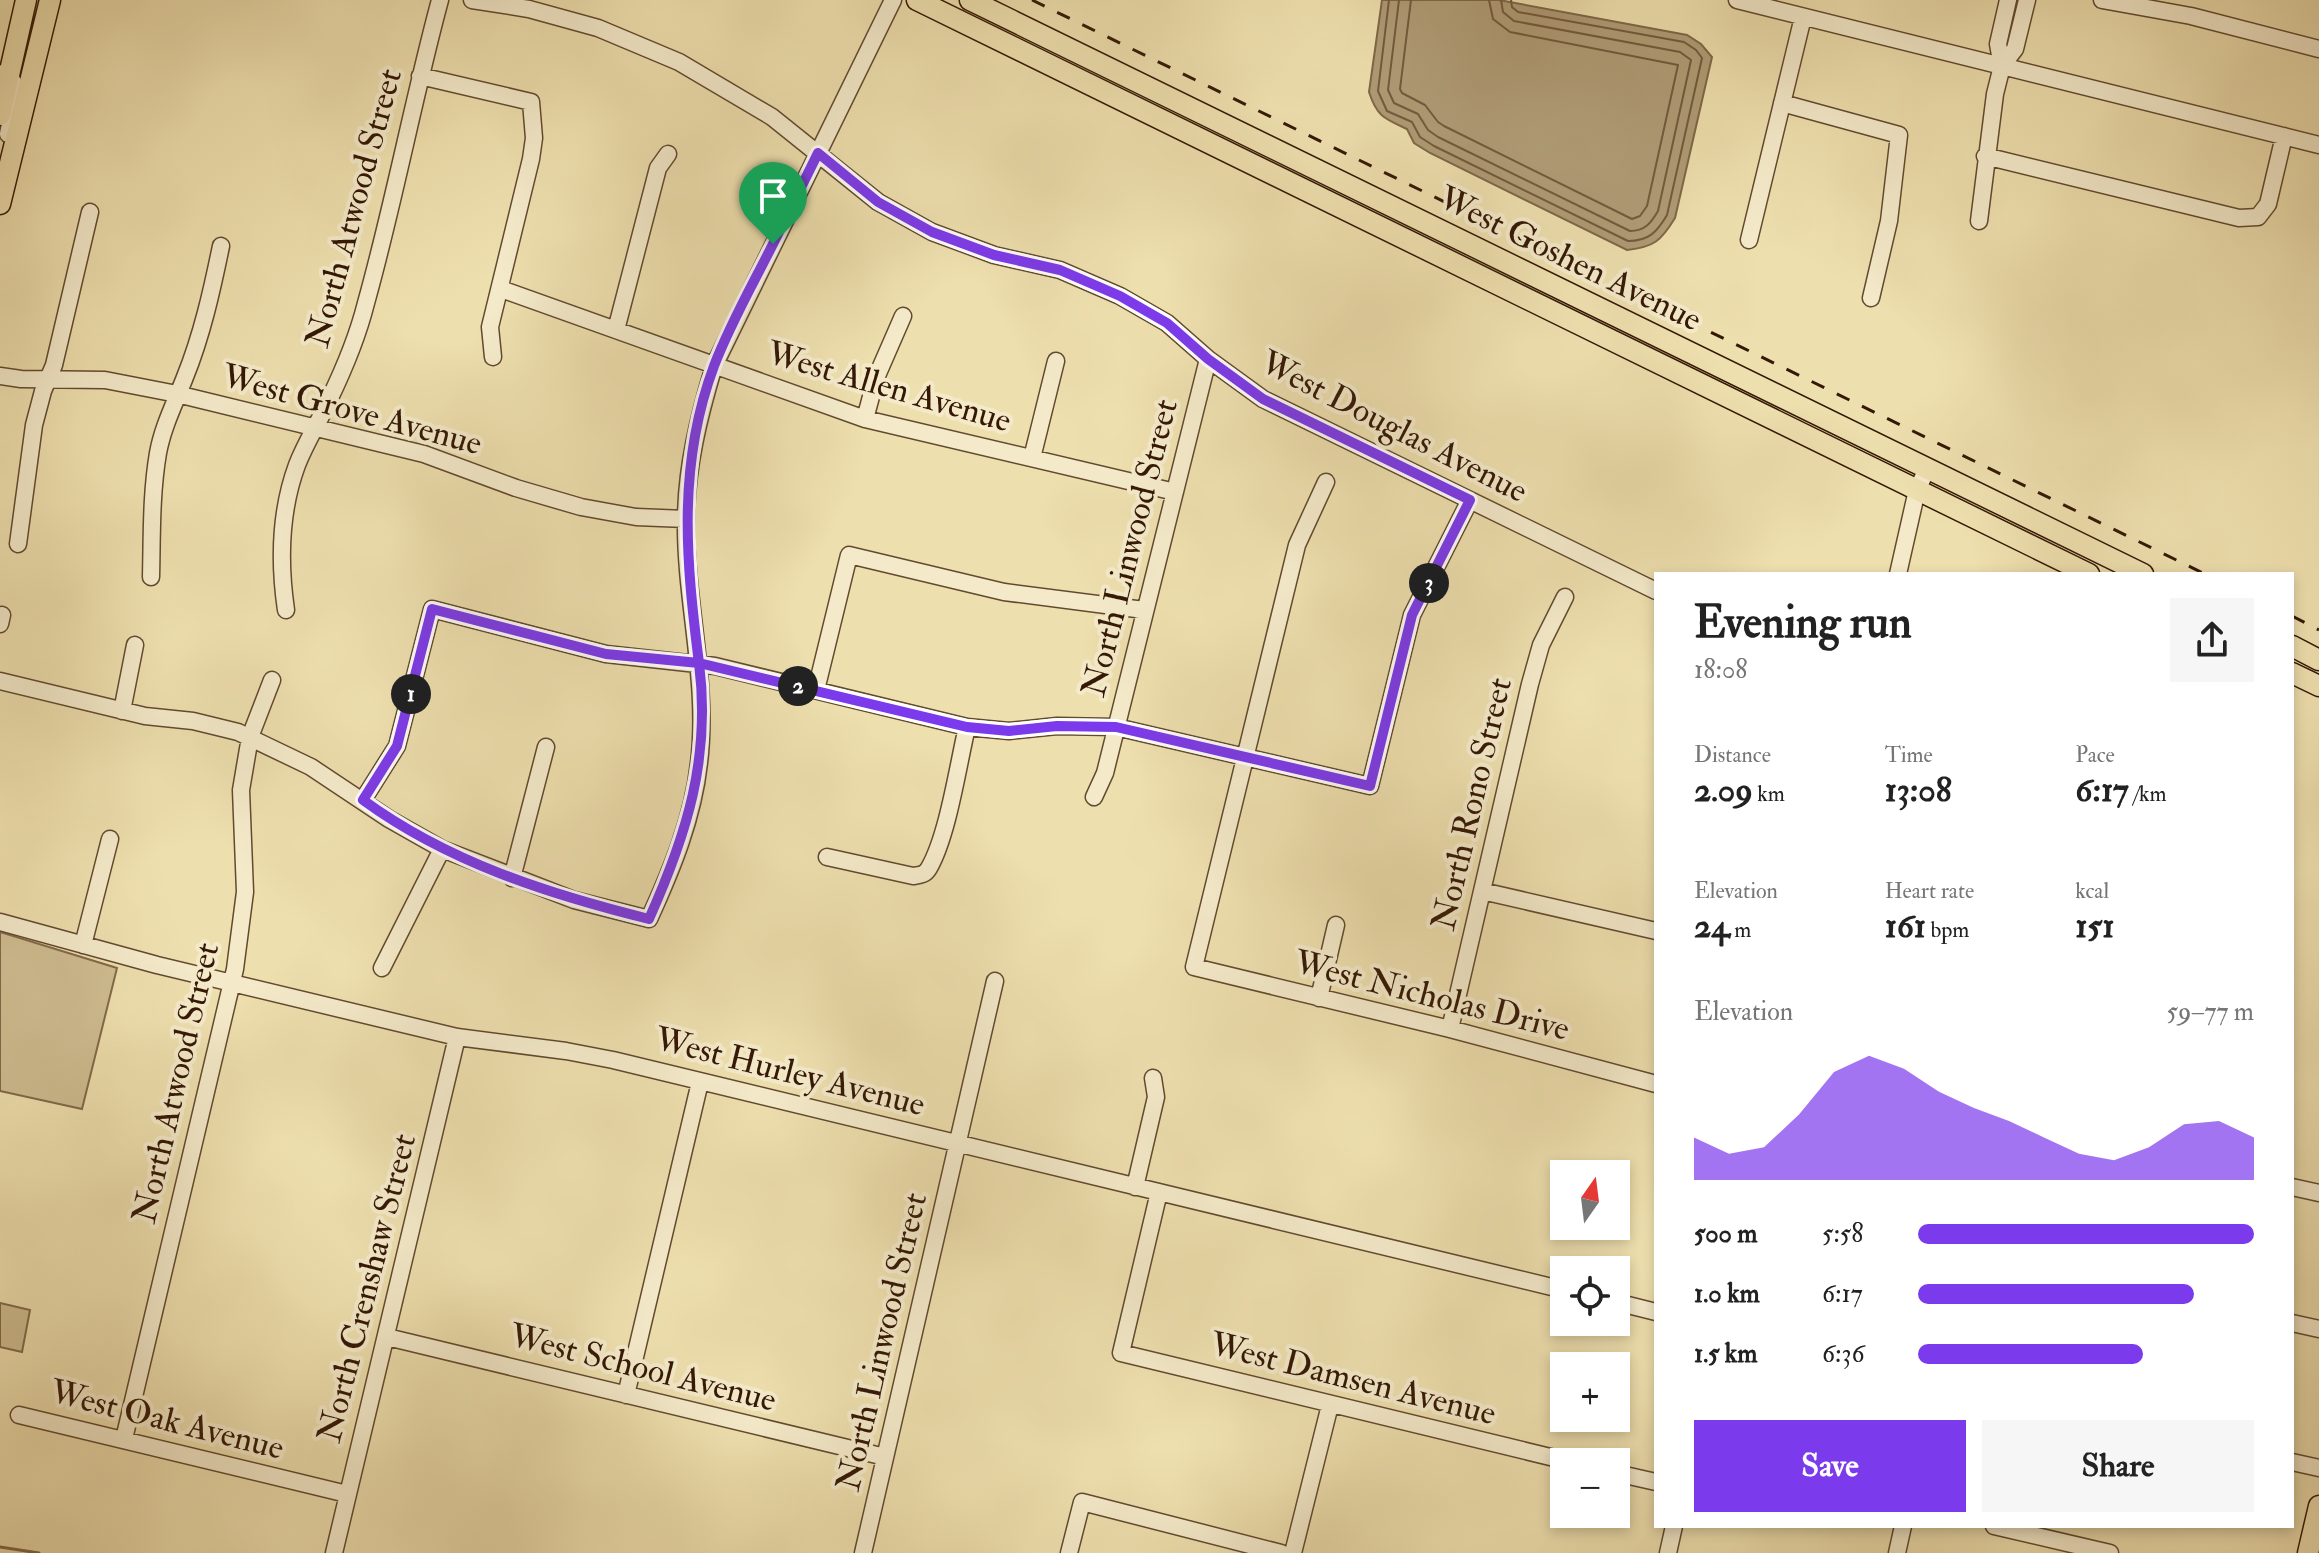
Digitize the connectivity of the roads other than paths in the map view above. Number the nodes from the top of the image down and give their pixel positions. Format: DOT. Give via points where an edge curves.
graph roads {
  1 [pos="26,0"];
  2 [pos="50,0"];
  3 [pos="440,0"];
  4 [pos="472,0"];
  5 [pos="893,0"];
  6 [pos="917,0"];
  7 [pos="970,0"];
  8 [pos="1737,0"];
  9 [pos="2008,0"];
  10 [pos="2027,0"];
  11 [pos="2102,0"];
  12 [pos="1803,17"];
  13 [pos="2319,49"];
  14 [pos="2002,66"];
  15 [pos="4,73"];
  16 [pos="420,76"];
  17 [pos="1782,103"];
  18 [pos="0,115"];
  19 [pos="2284,136"];
  20 [pos="2319,145"];
  21 [pos="818,153"];
  22 [pos="668,154"];
  23 [pos="1985,156"];
  24 [pos="1,198"];
  25 [pos="90,212"];
  26 [pos="1979,221"];
  27 [pos="1749,240"];
  28 [pos="221,246"];
  29 [pos="1449,261"];
  30 [pos="501,289"];
  31 [pos="1578,298"];
  32 [pos="1871,298"];
  33 [pos="903,316"];
  34 [pos="616,330"];
  35 [pos="493,357"];
  36 [pos="1208,359"];
  37 [pos="1056,361"];
  38 [pos="714,366"];
  39 [pos="0,376"];
  40 [pos="48,379"];
  41 [pos="177,394"];
  42 [pos="865,419"];
  43 [pos="314,427"];
  44 [pos="1032,458"];
  45 [pos="1927,469"];
  46 [pos="1326,482"];
  47 [pos="1917,490"];
  48 [pos="1175,492"];
  49 [pos="1470,500"];
  50 [pos="686,519"];
  51 [pos="18,544"];
  52 [pos="1898,572"];
  53 [pos="2085,572"];
  54 [pos="2139,572"];
  55 [pos="151,577"];
  56 [pos="1654,590"];
  57 [pos="1565,597"];
  58 [pos="286,610"];
  59 [pos="1144,610"];
  60 [pos="135,645"];
  61 [pos="2294,647"];
  62 [pos="2319,660"];
  63 [pos="699,663"];
  64 [pos="2294,674"];
  65 [pos="272,680"];
  66 [pos="0,681"];
  67 [pos="2319,686"];
  68 [pos="816,690"];
  69 [pos="122,711"];
  70 [pos="967,727"];
  71 [pos="1116,727"];
  72 [pos="250,737"];
  73 [pos="546,747"];
  74 [pos="1244,757"];
  75 [pos="1094,797"];
  76 [pos="363,800"];
  77 [pos="110,839"];
  78 [pos="442,849"];
  79 [pos="827,857"];
  80 [pos="512,878"];
  81 [pos="1482,891"];
  82 [pos="0,922"];
  83 [pos="1336,925"];
  84 [pos="1654,931"];
  85 [pos="83,945"];
  86 [pos="382,968"];
  87 [pos="995,981"];
  88 [pos="232,984"];
  89 [pos="1319,998"];
  90 [pos="1450,1029"];
  91 [pos="457,1037"];
  92 [pos="1153,1078"];
  93 [pos="700,1082"];
  94 [pos="1654,1083"];
  95 [pos="959,1144"];
  96 [pos="1135,1187"];
  97 [pos="2294,1187"];
  98 [pos="1159,1192"];
  99 [pos="2319,1193"];
  100 [pos="1550,1287"];
  101 [pos="1630,1306"];
  102 [pos="1654,1312"];
  103 [pos="2294,1323"];
  104 [pos="2319,1329"];
  105 [pos="387,1337"];
  106 [pos="626,1395"];
  107 [pos="1330,1405"];
  108 [pos="19,1415"];
  109 [pos="124,1439"];
  110 [pos="885,1457"];
  111 [pos="1550,1457"];
  112 [pos="2294,1462"];
  113 [pos="2319,1468"];
  114 [pos="1630,1476"];
  115 [pos="1654,1482"];
  116 [pos="347,1494"];
  117 [pos="2319,1506"];
  118 [pos="1674,1528"];
  119 [pos="1903,1528"];
  120 [pos="2003,1528"];
  121 [pos="334,1553"];
  122 [pos="863,1553"];
  123 [pos="1069,1553"];
  124 [pos="1281,1553"];
  125 [pos="1293,1553"];
  126 [pos="1668,1553"];
  127 [pos="1897,1553"];
  128 [pos="2110,1553"];
  129 [pos="2308,1553"];
  1 -- 15 [label="main road"];
  2 -- 24 [label="main road"];
  3 -- 16 [label="street, North Atwood Street"];
  4 -- 21 [label="street, West Douglas Avenue" via="598,28 679,62 772,117"];
  5 -- 21 [label="street"];
  6 -- 29 [label="main road, West Goshen Avenue"];
  7 -- 31 [label="main road, West Goshen Avenue"];
  8 -- 12 [label="street"];
  9 -- 14 [label="street" via="1998,44"];
  10 -- 14 [label="street" via="2015,49"];
  11 -- 13 [label="street"];
  12 -- 14 [label="street"];
  12 -- 17 [label="street"];
  14 -- 19 [label="street"];
  14 -- 23 [label="street"];
  15 -- 18 [label="main road"];
  15 -- 24 [label="street" via="17,89 1,167"];
  16 -- 30 [label="street" via="531,102 531,159"];
  16 -- 43 [label="street, North Atwood Street" via="366,305"];
  17 -- 27 [label="street"];
  17 -- 32 [label="street" via="1899,135 1889,221"];
  19 -- 20 [label="street"];
  19 -- 23 [label="street" via="2268,204 2258,217 2239,218"];
  21 -- 36 [label="street, West Douglas Avenue" via="878,202 932,232 994,255 1060,270 1120,296 1167,323"];
  21 -- 38 [label="street"];
  22 -- 34 [label="street" via="658,168"];
  23 -- 26 [label="street"];
  25 -- 40 [label="street"];
  28 -- 41 [label="street" via="201,332"];
  29 -- 31 [label="main road" via="1464,257 1484,262 1565,300"];
  29 -- 47 [label="main road, West Goshen Avenue"];
  30 -- 34 [label="street, West Allen Avenue"];
  30 -- 35 [label="street" via="490,327"];
  31 -- 45 [label="main road, West Goshen Avenue"];
  33 -- 42 [label="street"];
  34 -- 38 [label="street, West Allen Avenue"];
  36 -- 48 [label="street, North Linwood Street"];
  36 -- 49 [label="street, West Douglas Avenue" via="1263,399"];
  37 -- 44 [label="street"];
  38 -- 42 [label="street, West Allen Avenue"];
  38 -- 50 [label="street" via="693,452"];
  39 -- 40 [label="street, West Grove Avenue"];
  40 -- 41 [label="street, West Grove Avenue" via="105,380"];
  40 -- 51 [label="street" via="34,425"];
  41 -- 43 [label="street, West Grove Avenue"];
  41 -- 55 [label="street" via="158,451"];
  42 -- 44 [label="street, West Allen Avenue"];
  43 -- 50 [label="street, West Grove Avenue" via="424,454 581,507"];
  43 -- 58 [label="street, North Atwood Street" via="296,468 285,520 281,579"];
  44 -- 48 [label="street, West Allen Avenue"];
  45 -- 47 [label="street"];
  45 -- 54 [label="main road, West Goshen Avenue"];
  46 -- 74 [label="street" via="1297,545"];
  47 -- 52 [label="street"];
  47 -- 53 [label="main road, West Goshen Avenue"];
  48 -- 59 [label="street, North Linwood Street"];
  49 -- 56 [label="street, West Douglas Avenue"];
  49 -- 74 [label="street" via="1412,615 1370,786"];
  50 -- 63 [label="street"];
  57 -- 81 [label="street, North Rono Street" via="1541,645"];
  59 -- 68 [label="street" via="1004,592 849,555"];
  59 -- 71 [label="street, North Linwood Street"];
  60 -- 69 [label="street"];
  61 -- 62 [label="main road"];
  63 -- 68 [label="street"];
  63 -- 76 [label="street" via="606,654 432,609 397,746"];
  63 -- 80 [label="street" via="700,761 692,804 649,919"];
  64 -- 67 [label="main road"];
  65 -- 72 [label="street, North Atwood Street"];
  66 -- 69 [label="street"];
  68 -- 70 [label="street"];
  69 -- 72 [label="street" via="203,723"];
  70 -- 71 [label="street"];
  70 -- 79 [label="street" via="928,870 913,876"];
  71 -- 74 [label="street"];
  71 -- 75 [label="street, North Linwood Street"];
  72 -- 76 [label="street"];
  72 -- 88 [label="street, North Atwood Street" via="241,790 244,917"];
  73 -- 80 [label="street"];
  74 -- 89 [label="street, West Nicholas Drive" via="1194,967"];
  76 -- 78 [label="street"];
  77 -- 85 [label="street"];
  78 -- 80 [label="street"];
  78 -- 86 [label="street"];
  81 -- 84 [label="street"];
  81 -- 90 [label="street, North Rono Street"];
  82 -- 85 [label="street, West Hurley Avenue"];
  83 -- 89 [label="street"];
  85 -- 88 [label="street, West Hurley Avenue"];
  87 -- 95 [label="street"];
  88 -- 91 [label="street, West Hurley Avenue"];
  88 -- 109 [label="street, North Atwood Street"];
  89 -- 90 [label="street, West Nicholas Drive"];
  90 -- 94 [label="street, West Nicholas Drive"];
  91 -- 93 [label="street, West Hurley Avenue" via="566,1051"];
  91 -- 105 [label="street, North Crenshaw Street"];
  92 -- 96 [label="street" via="1156,1097"];
  93 -- 95 [label="street, West Hurley Avenue"];
  93 -- 106 [label="street"];
  95 -- 96 [label="street, West Hurley Avenue"];
  95 -- 110 [label="street, North Linwood Street"];
  96 -- 98 [label="street, West Hurley Avenue"];
  97 -- 99 [label="street"];
  98 -- 100 [label="street, West Hurley Avenue"];
  98 -- 107 [label="street, West Damsen Avenue" via="1121,1353"];
  101 -- 102 [label="street"];
  103 -- 104 [label="street"];
  105 -- 106 [label="street, West School Avenue"];
  105 -- 116 [label="street, North Crenshaw Street"];
  106 -- 110 [label="street, West School Avenue"];
  107 -- 111 [label="street, West Damsen Avenue"];
  107 -- 125 [label="street"];
  108 -- 109 [label="street, West Oak Avenue"];
  109 -- 116 [label="street, West Oak Avenue"];
  110 -- 122 [label="street, North Linwood Street"];
  112 -- 113 [label="street"];
  114 -- 115 [label="street"];
  116 -- 121 [label="street, North Crenshaw Street"];
  117 -- 129 [label="main road"];
  118 -- 126 [label="street"];
  119 -- 127 [label="street"];
  120 -- 128 [label="street"];
  123 -- 124 [label="street" via="1082,1502"];
}
